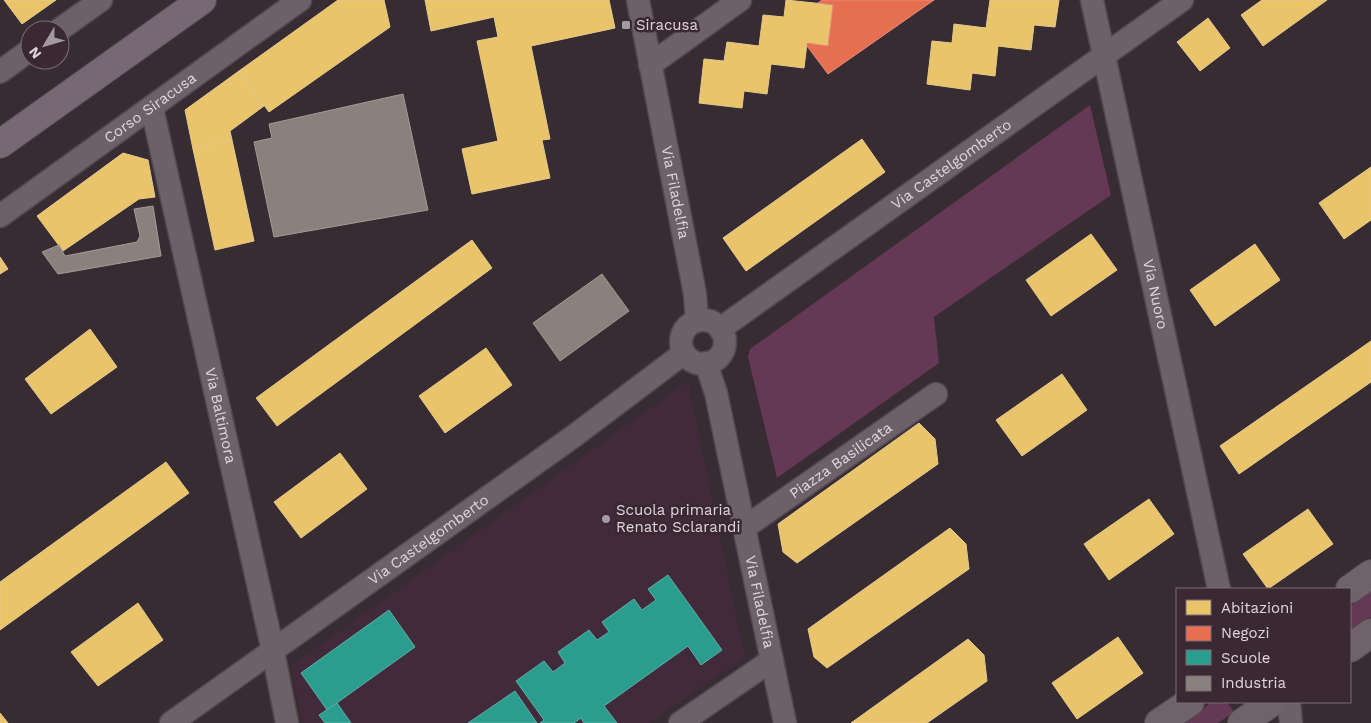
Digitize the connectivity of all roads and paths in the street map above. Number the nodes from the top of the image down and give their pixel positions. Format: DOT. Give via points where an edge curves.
graph roads {
  1 [pos="101,0"];
  2 [pos="202,0"];
  3 [pos="300,0"];
  4 [pos="638,0"];
  5 [pos="740,0"];
  6 [pos="1092,0"];
  7 [pos="1182,0"];
  8 [pos="70,22"];
  9 [pos="1104,56"];
  10 [pos="20,57"];
  11 [pos="650,65"];
  12 [pos="0,72"];
  13 [pos="152,108"];
  14 [pos="0,144"];
  15 [pos="0,216"];
  16 [pos="697,321"];
  17 [pos="720,329"];
  18 [pos="684,353"];
  19 [pos="706,364"];
  20 [pos="936,394"];
  21 [pos="744,528"];
  22 [pos="1371,574"];
  23 [pos="1219,588"];
  24 [pos="1351,588"];
  25 [pos="1371,633"];
  26 [pos="1351,647"];
  27 [pos="273,651"];
  28 [pos="772,660"];
  29 [pos="1189,703"];
  30 [pos="1271,703"];
  31 [pos="1289,703"];
  32 [pos="171,723"];
  33 [pos="287,723"];
  34 [pos="680,723"];
  35 [pos="785,723"];
  36 [pos="1159,723"];
  37 [pos="1242,723"];
  38 [pos="1291,723"];
  1 -- 8 [label="street"];
  2 -- 14 [label="main road"];
  3 -- 13 [label="street, Corso Siracusa"];
  4 -- 11 [label="street, Via Filadelfia"];
  5 -- 11 [label="street"];
  6 -- 9 [label="street, Via Nuoro"];
  7 -- 9 [label="street, Via Castelgomberto"];
  9 -- 17 [label="street, Via Castelgomberto"];
  9 -- 23 [label="street, Via Nuoro"];
  10 -- 12 [label="street"];
  11 -- 16 [label="street, Via Filadelfia" via="696,294"];
  13 -- 15 [label="street, Corso Siracusa"];
  13 -- 27 [label="street, Via Baltimora"];
  16 -- 17 [label="street" via="712,322"];
  16 -- 18 [label="street" via="682,335"];
  17 -- 19 [label="street" via="724,338 722,353"];
  18 -- 19 [label="street" via="691,360"];
  18 -- 27 [label="street, Via Castelgomberto" via="574,436"];
  19 -- 21 [label="street, Via Filadelfia" via="716,393"];
  20 -- 21 [label="street, Piazza Basilicata"];
  21 -- 28 [label="street, Via Filadelfia"];
  22 -- 24 [label="main road"];
  25 -- 26 [label="main road"];
  27 -- 32 [label="street, Via Castelgomberto"];
  27 -- 33 [label="street, Via Baltimora"];
  28 -- 34 [label="street"];
  28 -- 35 [label="street, Via Filadelfia"];
  29 -- 36 [label="main road"];
  30 -- 37 [label="main road"];
  31 -- 38 [label="street"];
}
